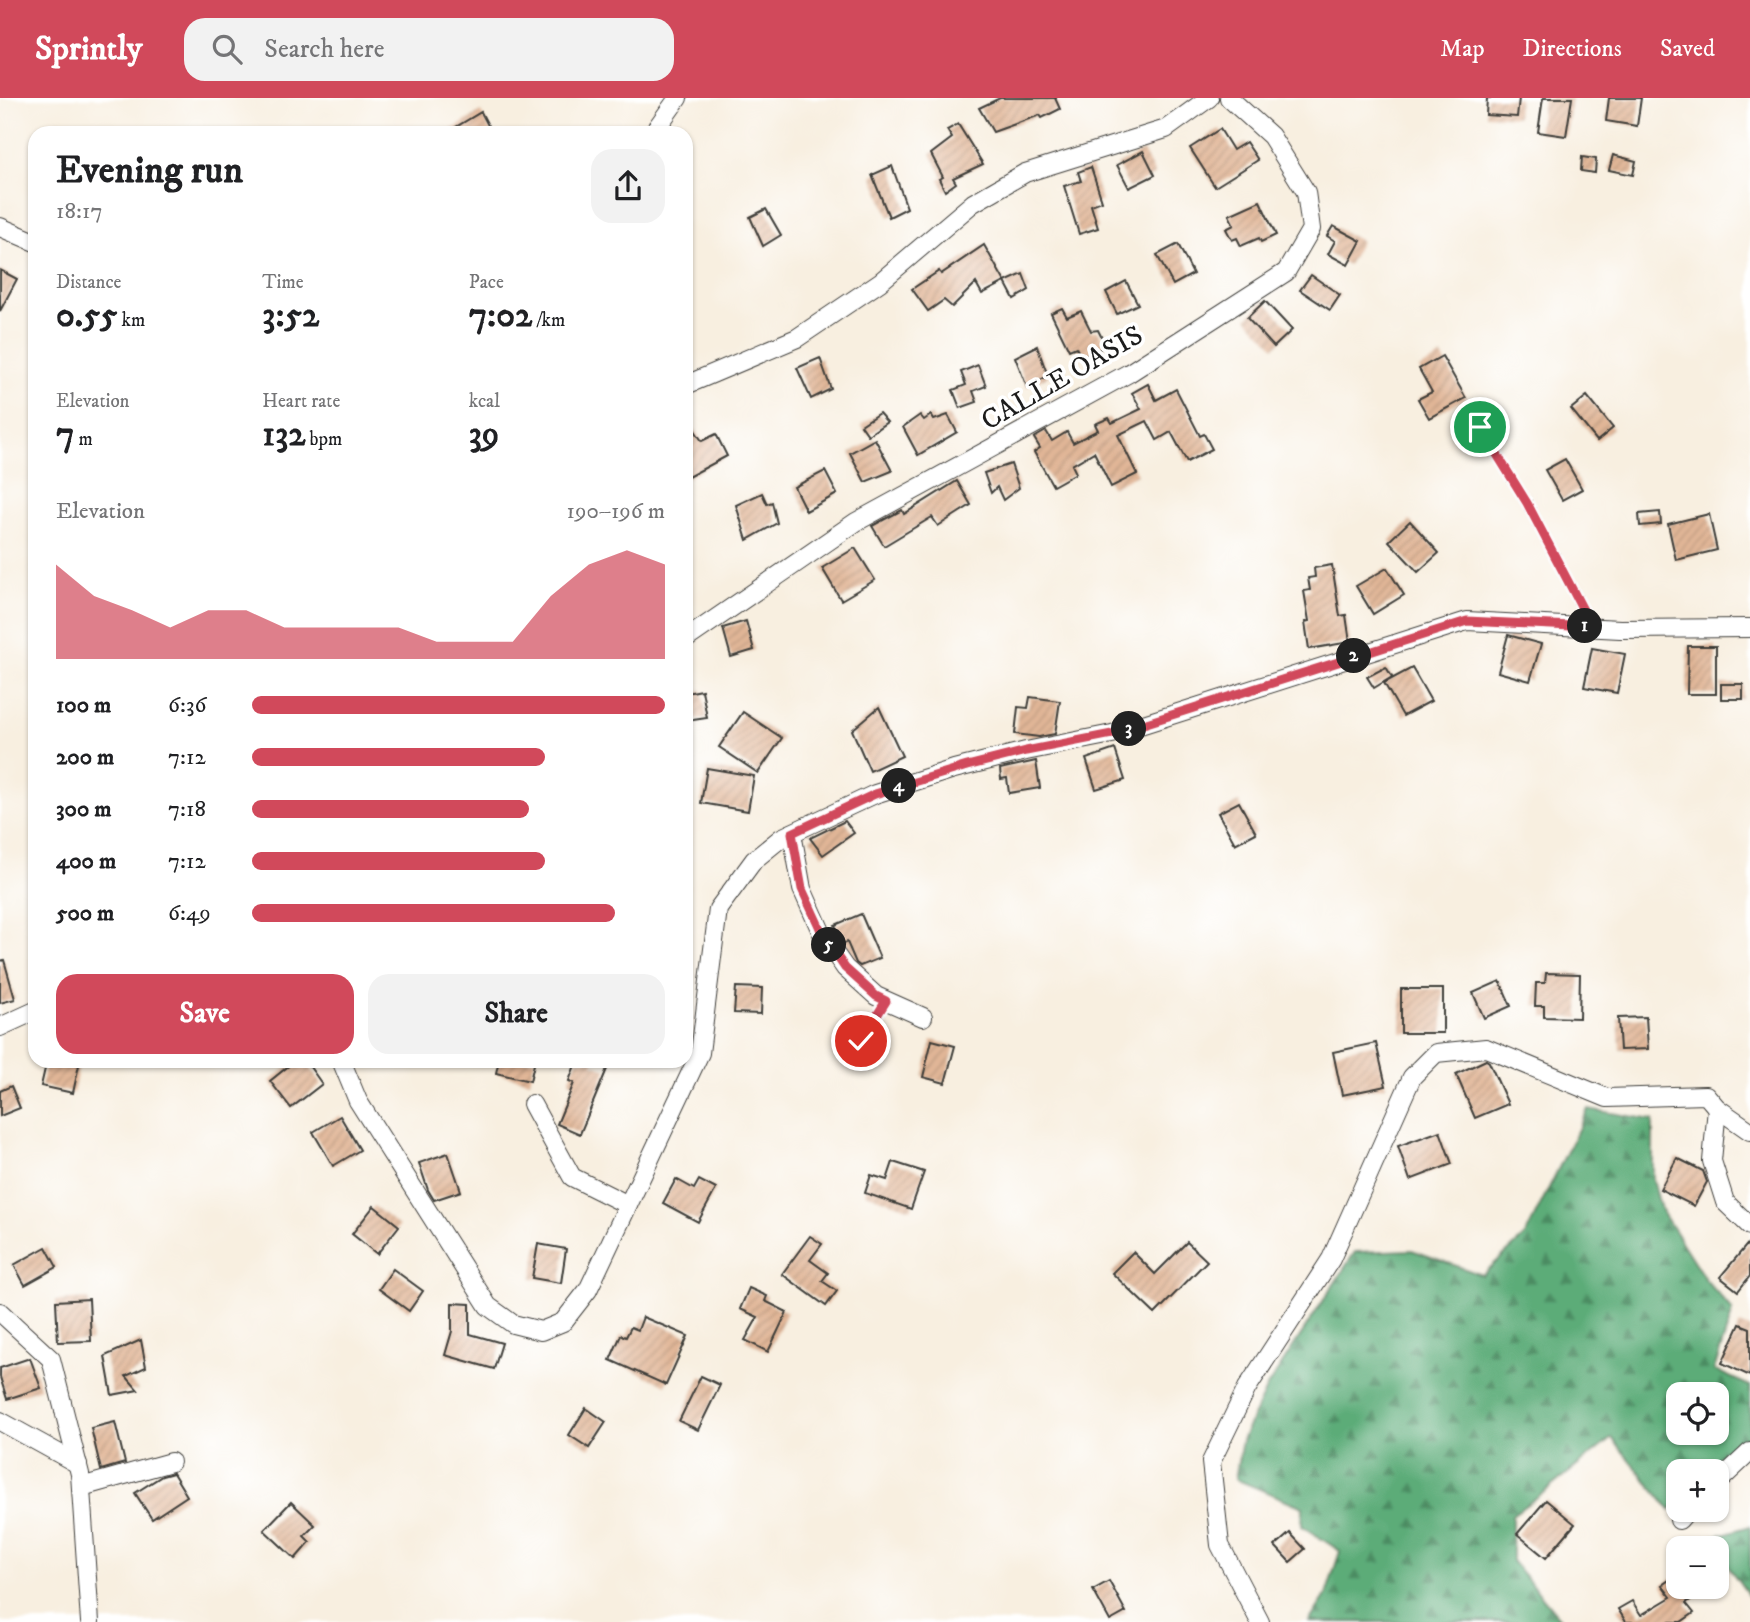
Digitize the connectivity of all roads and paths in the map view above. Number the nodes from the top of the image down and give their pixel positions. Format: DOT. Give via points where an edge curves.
graph roads {
  1 [pos="678,98"];
  2 [pos="1209,98"];
  3 [pos="1230,98"];
  4 [pos="658,126"];
  5 [pos="0,227"];
  6 [pos="28,239"];
  7 [pos="693,382"];
  8 [pos="1480,427"];
  9 [pos="1592,627"];
  10 [pos="1750,628"];
  11 [pos="693,634"];
  12 [pos="792,833"];
  13 [pos="886,1001"];
  14 [pos="28,1014"];
  15 [pos="923,1017"];
  16 [pos="0,1027"];
  17 [pos="861,1041"];
  18 [pos="344,1068"];
  19 [pos="693,1068"];
  20 [pos="693,1068"];
  21 [pos="532,1104"];
  22 [pos="1717,1108"];
  23 [pos="1750,1131"];
  24 [pos="628,1205"];
  25 [pos="1750,1226"];
  26 [pos="0,1312"];
  27 [pos="0,1421"];
  28 [pos="1750,1452"];
  29 [pos="171,1462"];
  30 [pos="78,1464"];
  31 [pos="1729,1472"];
  32 [pos="81,1487"];
  33 [pos="90,1622"];
  34 [pos="1260,1622"];
  1 -- 4 [label="street"];
  2 -- 7 [label="street" via="1166,130 1025,173 972,203 880,282 797,338"];
  3 -- 11 [label="street, CALLE OASIS" via="1271,136 1306,192 1311,229 1286,272 1129,373 856,522"];
  5 -- 6 [label="street"];
  8 -- 9 [label="lane" via="1527,503"];
  9 -- 10 [label="street"];
  9 -- 12 [label="street" via="1467,621 1112,734 1026,751 875,794"];
  12 -- 13 [label="street" via="802,889 824,937 845,968"];
  12 -- 19 [label="street" via="754,860 718,909 700,1053"];
  13 -- 15 [label="street"];
  13 -- 17 [label="lane"];
  14 -- 16 [label="street"];
  18 -- 24 [label="street" via="358,1101 488,1306 513,1324 541,1331 563,1322 588,1290"];
  20 -- 24 [label="street"];
  21 -- 24 [label="street" via="572,1177"];
  22 -- 23 [label="street"];
  22 -- 25 [label="street" via="1712,1161 1725,1202"];
  22 -- 34 [label="street" via="1706,1095 1607,1098 1486,1048 1436,1053 1412,1077 1331,1259 1247,1388 1210,1462 1220,1545"];
  26 -- 30 [label="street" via="51,1359"];
  27 -- 30 [label="street"];
  28 -- 31 [label="street"];
  29 -- 32 [label="street"];
  30 -- 32 [label="street"];
  32 -- 33 [label="street"];
}
